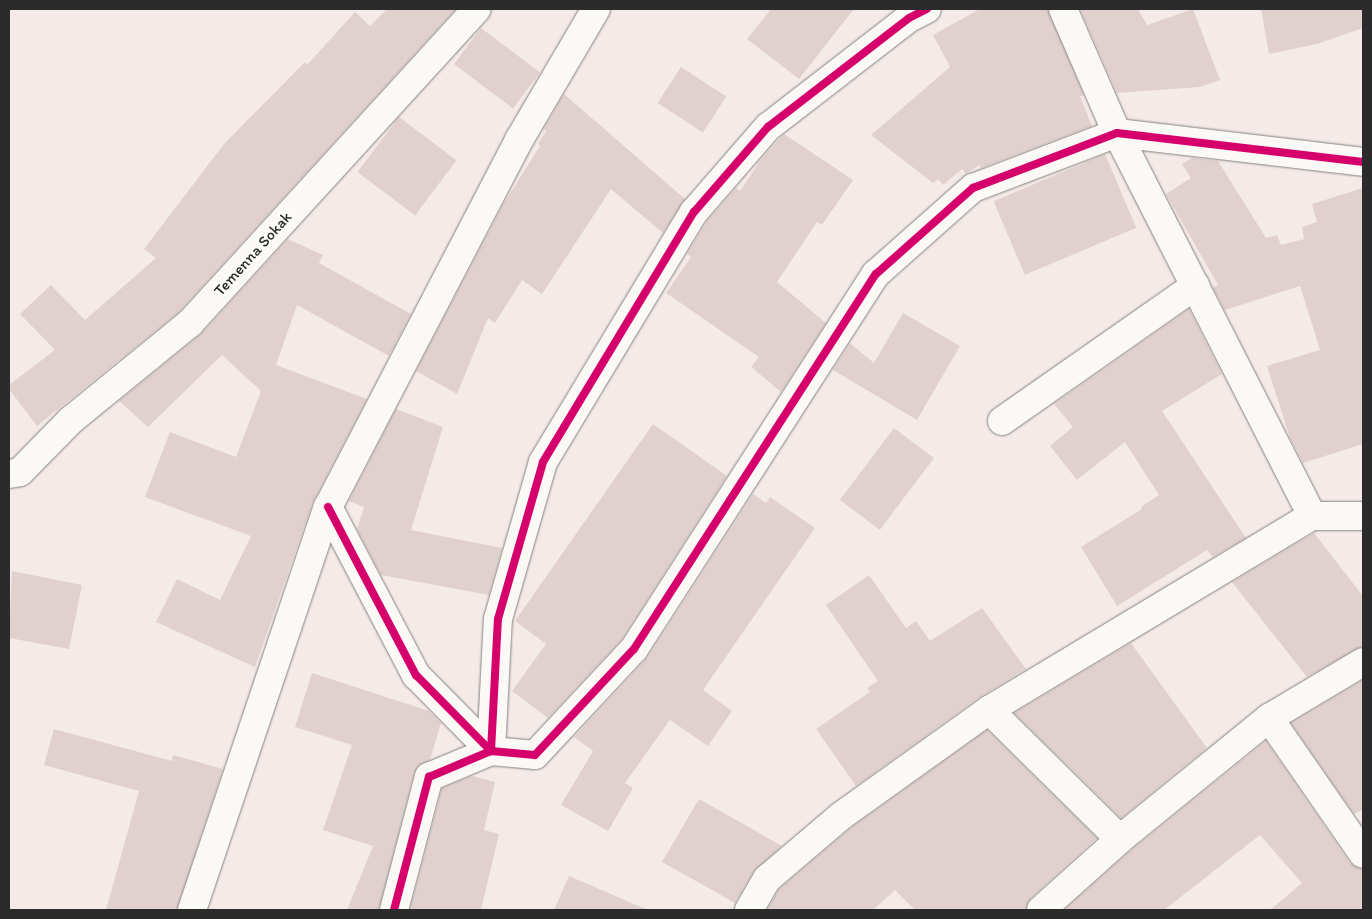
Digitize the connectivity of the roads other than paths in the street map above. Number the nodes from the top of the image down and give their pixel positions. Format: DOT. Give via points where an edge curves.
graph roads {
  1 [pos="477,9"];
  2 [pos="596,9"];
  3 [pos="1063,9"];
  4 [pos="911,12"];
  5 [pos="1117,133"];
  6 [pos="1363,162"];
  7 [pos="1195,286"];
  8 [pos="1002,421"];
  9 [pos="9,474"];
  10 [pos="328,507"];
  11 [pos="1312,516"];
  12 [pos="1363,516"];
  13 [pos="1363,662"];
  14 [pos="989,710"];
  15 [pos="1269,718"];
  16 [pos="491,751"];
  17 [pos="1120,839"];
  18 [pos="1363,854"];
  19 [pos="192,910"];
  20 [pos="394,910"];
  21 [pos="749,910"];
  22 [pos="1041,910"];
  1 -- 9 [label="street, Temenna Sokak" via="190,323 71,420 20,472"];
  2 -- 10 [label="street" via="519,140"];
  3 -- 5 [label="street"];
  4 -- 16 [label="street" via="768,127 694,212 543,462 498,619"];
  5 -- 6 [label="street"];
  5 -- 7 [label="street"];
  5 -- 16 [label="street" via="973,188 876,274 634,649 535,755"];
  7 -- 8 [label="street"];
  7 -- 11 [label="street"];
  10 -- 16 [label="street" via="416,675"];
  10 -- 19 [label="street"];
  11 -- 12 [label="street"];
  11 -- 14 [label="street"];
  13 -- 15 [label="street"];
  14 -- 17 [label="street"];
  14 -- 21 [label="street" via="841,816 767,879"];
  15 -- 17 [label="street"];
  15 -- 18 [label="street"];
  16 -- 20 [label="street" via="429,777"];
  17 -- 22 [label="street"];
}
